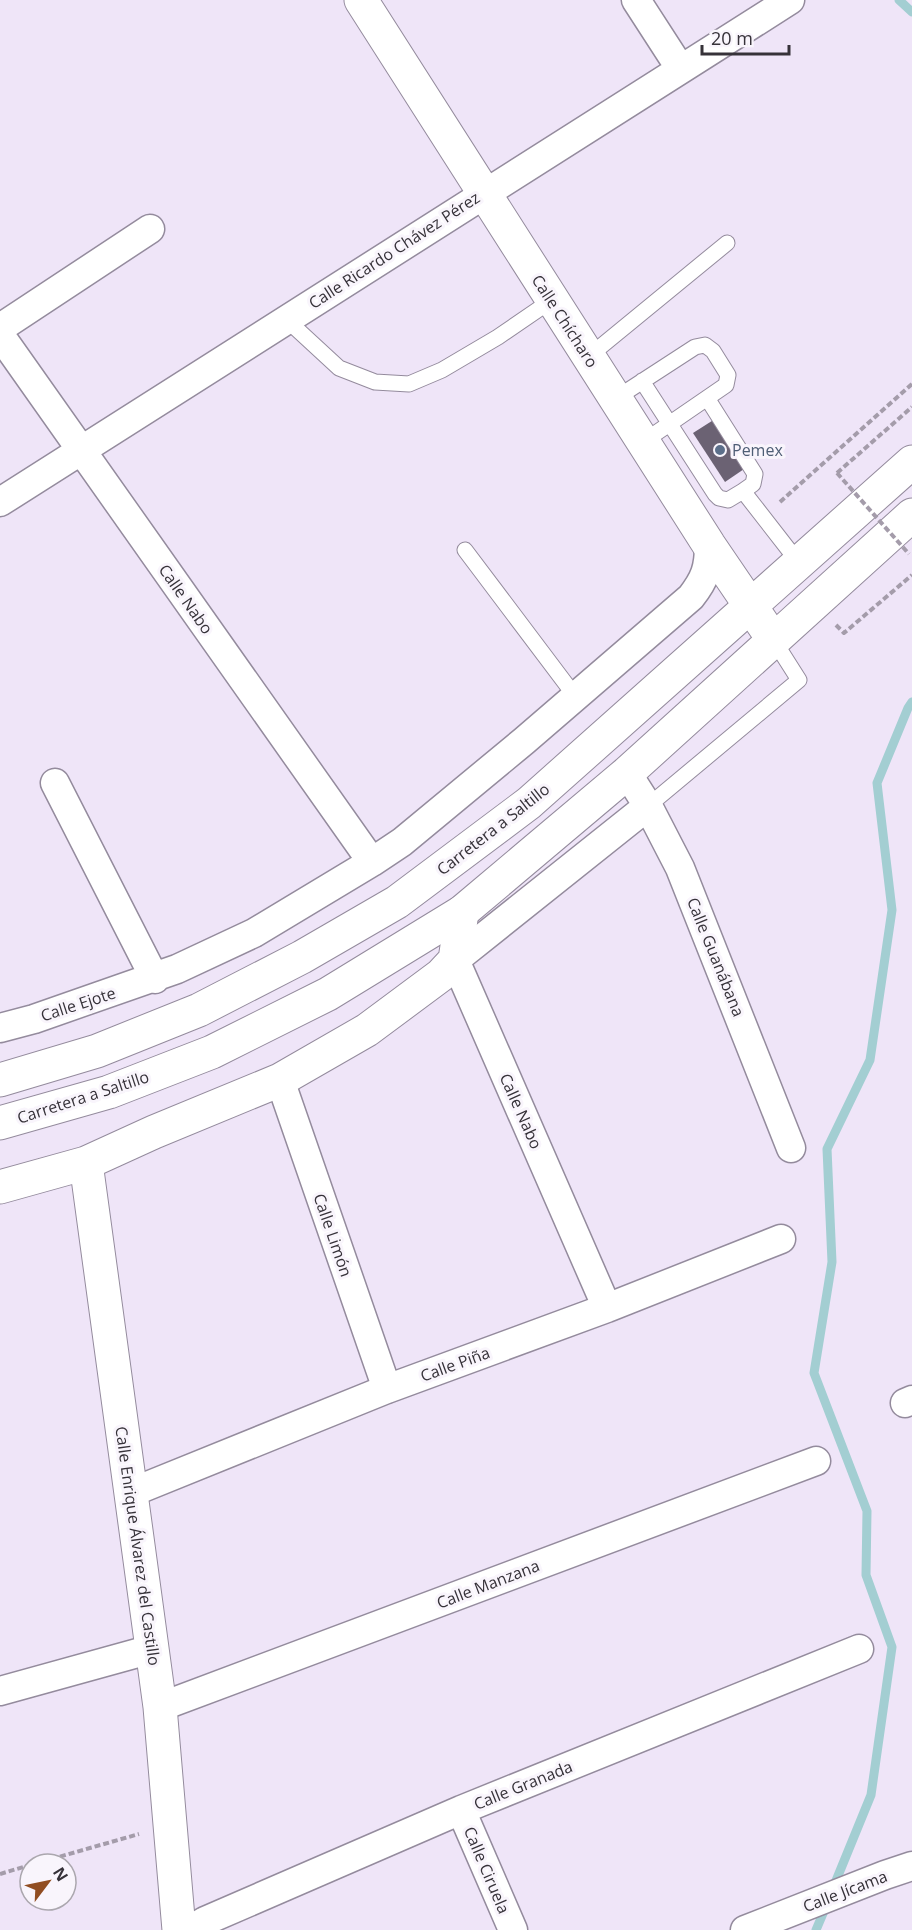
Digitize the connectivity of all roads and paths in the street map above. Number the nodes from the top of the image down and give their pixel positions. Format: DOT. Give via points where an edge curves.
graph roads {
  1 [pos="361,0"];
  2 [pos="636,0"];
  3 [pos="790,0"];
  4 [pos="681,68"];
  5 [pos="483,194"];
  6 [pos="150,229"];
  7 [pos="727,243"];
  8 [pos="552,300"];
  9 [pos="287,320"];
  10 [pos="0,328"];
  11 [pos="0,335"];
  12 [pos="588,357"];
  13 [pos="912,384"];
  14 [pos="628,390"];
  15 [pos="707,398"];
  16 [pos="912,407"];
  17 [pos="656,433"];
  18 [pos="81,452"];
  19 [pos="912,462"];
  20 [pos="744,491"];
  21 [pos="0,502"];
  22 [pos="912,515"];
  23 [pos="763,517"];
  24 [pos="709,545"];
  25 [pos="465,550"];
  26 [pos="909,554"];
  27 [pos="799,563"];
  28 [pos="912,575"];
  29 [pos="815,603"];
  30 [pos="750,605"];
  31 [pos="773,639"];
  32 [pos="575,696"];
  33 [pos="627,773"];
  34 [pos="55,783"];
  35 [pos="648,806"];
  36 [pos="372,862"];
  37 [pos="462,912"];
  38 [pos="455,960"];
  39 [pos="155,978"];
  40 [pos="0,1028"];
  41 [pos="0,1080"];
  42 [pos="280,1080"];
  43 [pos="0,1123"];
  44 [pos="791,1148"];
  45 [pos="86,1163"];
  46 [pos="0,1187"];
  47 [pos="781,1239"];
  48 [pos="607,1308"];
  49 [pos="387,1389"];
  50 [pos="816,1461"];
  51 [pos="130,1493"];
  52 [pos="859,1648"];
  53 [pos="152,1649"];
  54 [pos="0,1692"];
  55 [pos="159,1707"];
  56 [pos="461,1810"];
  57 [pos="169,1826"];
  58 [pos="78,1852"];
  59 [pos="912,1866"];
  60 [pos="18,1869"];
  61 [pos="0,1875"];
  62 [pos="179,1930"];
  63 [pos="190,1930"];
  64 [pos="513,1930"];
  65 [pos="745,1930"];
  1 -- 5 [label="main road, Calle Chícharo"];
  2 -- 4 [label="street"];
  3 -- 4 [label="street, Calle Ricardo Chávez Pérez"];
  4 -- 5 [label="street, Calle Ricardo Chávez Pérez"];
  5 -- 8 [label="main road, Calle Chícharo"];
  5 -- 9 [label="street, Calle Ricardo Chávez Pérez"];
  6 -- 10 [label="street"];
  7 -- 12 [label="lane"];
  8 -- 9 [label="lane" via="442,370 409,384 375,382 339,368"];
  8 -- 12 [label="main road, Calle Chícharo"];
  9 -- 18 [label="street, Calle Ricardo Chávez Pérez"];
  11 -- 18 [label="street, Calle Nabo"];
  12 -- 14 [label="main road, Calle Chícharo"];
  13 -- 23 [label="path"];
  14 -- 15 [label="lane" via="695,347 705,345 728,375 726,385"];
  14 -- 17 [label="main road, Calle Chícharo"];
  15 -- 17 [label="lane"];
  15 -- 20 [label="lane" via="755,474 753,484"];
  16 -- 26 [label="path, bridge" via="837,473"];
  17 -- 20 [label="lane" via="719,498 729,500"];
  17 -- 24 [label="main road, Calle Chícharo"];
  18 -- 21 [label="street, Calle Ricardo Chávez Pérez"];
  18 -- 36 [label="street, Calle Nabo"];
  19 -- 27 [label="main road, Carretera a Saltillo"];
  20 -- 23 [label="lane"];
  22 -- 29 [label="main road, Carretera a Saltillo"];
  23 -- 27 [label="lane"];
  24 -- 30 [label="main road, Calle Chícharo"];
  24 -- 32 [label="street, Calle Ejote" via="703,581 691,597"];
  25 -- 32 [label="lane"];
  27 -- 30 [label="main road, Carretera a Saltillo"];
  28 -- 29 [label="path" via="844,633"];
  29 -- 31 [label="main road, Carretera a Saltillo"];
  30 -- 31 [label="main road, Calle Chícharo"];
  30 -- 41 [label="main road, Carretera a Saltillo" via="530,803 397,902 199,1010 97,1051"];
  31 -- 33 [label="main road, Carretera a Saltillo"];
  31 -- 35 [label="lane" via="799,680"];
  32 -- 36 [label="street, Calle Ejote" via="402,842"];
  33 -- 35 [label="street, Calle Guanábana"];
  33 -- 37 [label="main road, Carretera a Saltillo"];
  34 -- 39 [label="street"];
  35 -- 38 [label="street"];
  35 -- 44 [label="street, Calle Guanábana" via="680,868"];
  36 -- 39 [label="street, Calle Ejote" via="254,933"];
  37 -- 38 [label="main road"];
  37 -- 43 [label="main road, Carretera a Saltillo" via="328,994 212,1052 109,1092"];
  38 -- 42 [label="main road" via="368,1030"];
  38 -- 48 [label="street, Calle Nabo"];
  39 -- 40 [label="street, Calle Ejote"];
  42 -- 45 [label="main road"];
  42 -- 49 [label="street, Calle Limón"];
  45 -- 46 [label="main road"];
  45 -- 51 [label="main road, Calle Enrique Álvarez del Castillo"];
  47 -- 48 [label="street, Calle Piña"];
  48 -- 49 [label="street, Calle Piña"];
  49 -- 51 [label="street, Calle Piña"];
  50 -- 55 [label="street, Calle Manzana"];
  51 -- 53 [label="main road, Calle Enrique Álvarez del Castillo"];
  52 -- 56 [label="street, Calle Granada"];
  53 -- 54 [label="street"];
  53 -- 55 [label="main road, Calle Enrique Álvarez del Castillo"];
  55 -- 57 [label="main road, Calle Enrique Álvarez del Castillo"];
  56 -- 63 [label="street, Calle Granada"];
  56 -- 64 [label="street, Calle Ciruela"];
  57 -- 58 [label="path"];
  57 -- 62 [label="main road, Calle Enrique Álvarez del Castillo"];
  59 -- 65 [label="street, Calle Jícama"];
  60 -- 61 [label="path"];
}
